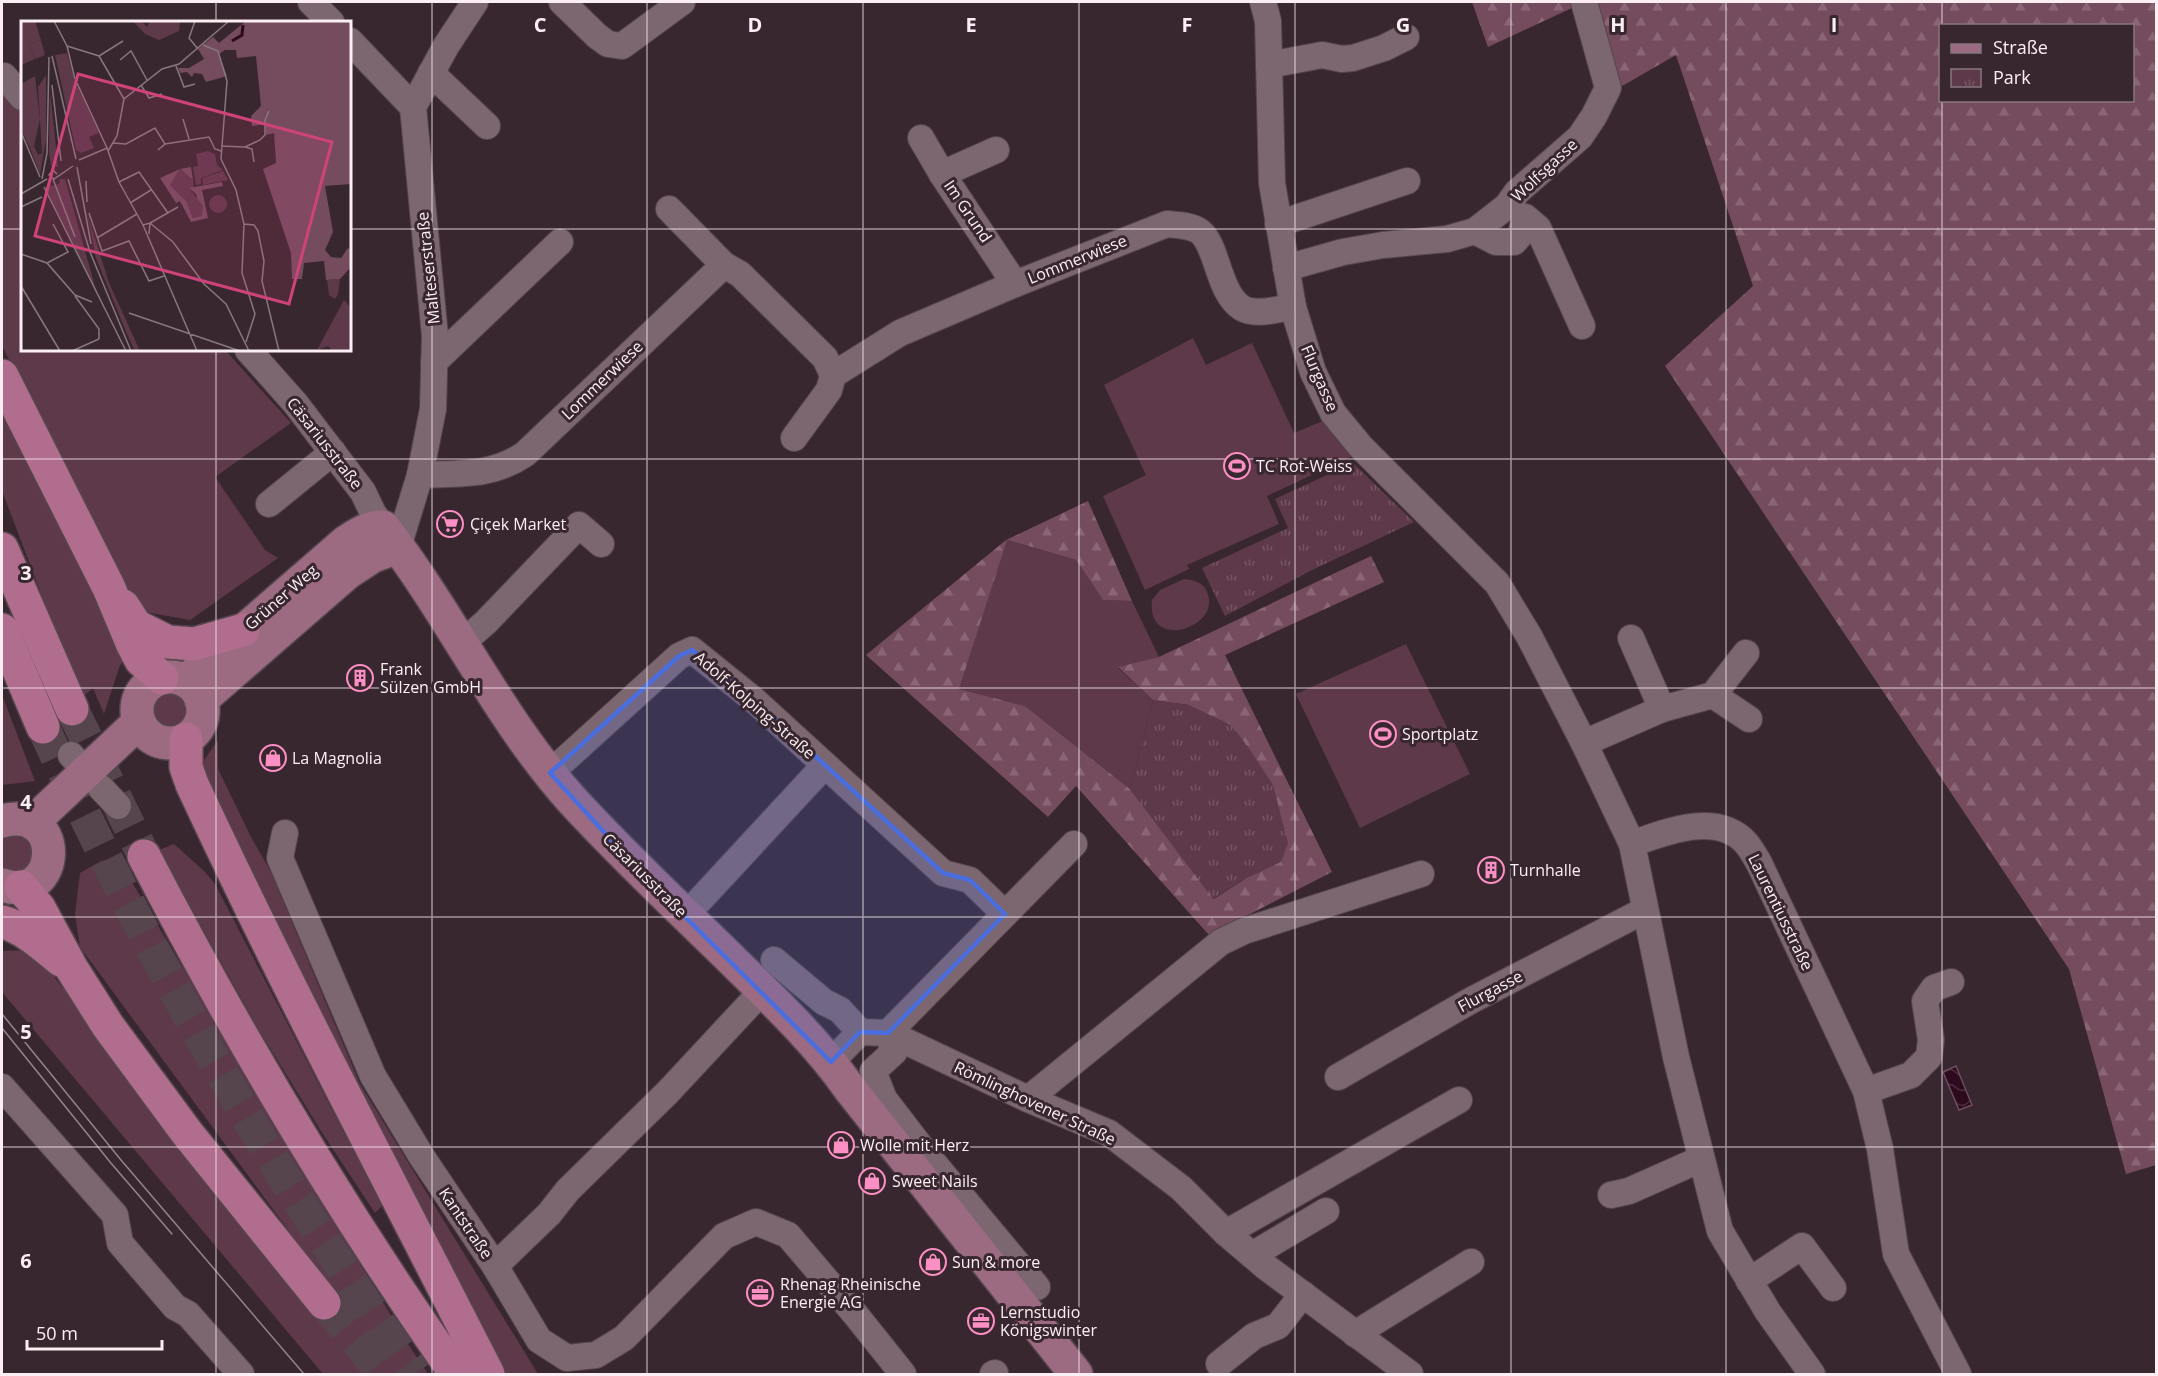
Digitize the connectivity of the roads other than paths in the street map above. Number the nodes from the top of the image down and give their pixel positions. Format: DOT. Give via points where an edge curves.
graph roads {
  1 [pos="311,2"];
  2 [pos="475,2"];
  3 [pos="562,2"];
  4 [pos="682,2"];
  5 [pos="1263,2"];
  6 [pos="1584,2"];
  7 [pos="330,21"];
  8 [pos="1406,37"];
  9 [pos="351,42"];
  10 [pos="1269,65"];
  11 [pos="431,73"];
  12 [pos="4,76"];
  13 [pos="21,95"];
  14 [pos="413,107"];
  15 [pos="487,126"];
  16 [pos="921,138"];
  17 [pos="996,150"];
  18 [pos="942,174"];
  19 [pos="1407,181"];
  20 [pos="669,208"];
  21 [pos="1516,212"];
  22 [pos="1278,224"];
  23 [pos="560,242"];
  24 [pos="723,265"];
  25 [pos="1286,268"];
  26 [pos="1015,284"];
  27 [pos="1293,307"];
  28 [pos="1582,326"];
  29 [pos="249,351"];
  30 [pos="434,362"];
  31 [pos="833,375"];
  32 [pos="2,376"];
  33 [pos="794,438"];
  34 [pos="333,452"];
  35 [pos="420,475"];
  36 [pos="269,504"];
  37 [pos="390,537"];
  38 [pos="602,544"];
  39 [pos="2,549"];
  40 [pos="110,588"];
  41 [pos="2,630"];
  42 [pos="243,630"];
  43 [pos="1631,638"];
  44 [pos="461,644"];
  45 [pos="1746,653"];
  46 [pos="183,686"];
  47 [pos="1713,695"];
  48 [pos="72,709"];
  49 [pos="1662,709"];
  50 [pos="1749,719"];
  51 [pos="43,728"];
  52 [pos="160,733"];
  53 [pos="1584,743"];
  54 [pos="825,765"];
  55 [pos="550,773"];
  56 [pos="26,827"];
  57 [pos="285,833"];
  58 [pos="1074,844"];
  59 [pos="1632,844"];
  60 [pos="144,856"];
  61 [pos="1421,874"];
  62 [pos="11,886"];
  63 [pos="1645,910"];
  64 [pos="1005,914"];
  65 [pos="686,915"];
  66 [pos="2,922"];
  67 [pos="72,969"];
  68 [pos="768,975"];
  69 [pos="1951,982"];
  70 [pos="860,1032"];
  71 [pos="888,1033"];
  72 [pos="831,1062"];
  73 [pos="1338,1077"];
  74 [pos="2,1087"];
  75 [pos="1866,1091"];
  76 [pos="1028,1099"];
  77 [pos="1459,1100"];
  78 [pos="1701,1159"];
  79 [pos="1611,1195"];
  80 [pos="1326,1211"];
  81 [pos="1226,1233"];
  82 [pos="1252,1255"];
  83 [pos="1471,1263"];
  84 [pos="495,1266"];
  85 [pos="1749,1281"];
  86 [pos="1037,1287"];
  87 [pos="1833,1288"];
  88 [pos="1303,1294"];
  89 [pos="324,1303"];
  90 [pos="1355,1334"];
  91 [pos="1220,1364"];
  92 [pos="889,1370"];
  93 [pos="241,1374"];
  94 [pos="456,1374"];
  95 [pos="488,1374"];
  96 [pos="1076,1374"];
  97 [pos="1410,1374"];
  98 [pos="1812,1374"];
  99 [pos="1958,1374"];
  1 -- 7 [label="street"];
  2 -- 11 [label="street"];
  3 -- 4 [label="street" via="597,36 608,44 622,46"];
  5 -- 10 [label="street, Flurgasse" via="1268,21"];
  6 -- 21 [label="street, Wolfsgasse" via="1608,88 1580,136 1517,192"];
  8 -- 10 [label="street" via="1353,58 1322,55"];
  9 -- 14 [label="street"];
  10 -- 22 [label="street, Flurgasse" via="1272,183"];
  11 -- 14 [label="street"];
  11 -- 15 [label="street"];
  12 -- 13 [label="street"];
  14 -- 30 [label="street, Malteserstraße" via="435,336"];
  16 -- 18 [label="street, Im Grund"];
  17 -- 18 [label="street"];
  18 -- 26 [label="street, Im Grund"];
  19 -- 22 [label="street"];
  20 -- 24 [label="street"];
  21 -- 25 [label="street, Wolfsgasse" via="1447,239 1344,252"];
  21 -- 28 [label="street, Wolfsgasse" via="1538,228"];
  22 -- 25 [label="street, Flurgasse"];
  23 -- 30 [label="street"];
  24 -- 31 [label="street" via="740,274 825,358"];
  24 -- 35 [label="street, Lommerwiese" via="518,458 487,471"];
  25 -- 27 [label="street, Flurgasse"];
  26 -- 27 [label="street, Lommerwiese" via="1167,224 1200,231 1228,293 1242,309 1260,312"];
  26 -- 31 [label="street, Lommerwiese" via="900,333"];
  27 -- 53 [label="street, Flurgasse" via="1313,372 1333,413 1361,447 1497,583"];
  29 -- 34 [label="street, Cäsariusstraße"];
  30 -- 35 [label="street, Malteserstraße" via="433,410"];
  31 -- 33 [label="street" via="829,390"];
  32 -- 40 [label="highway"];
  34 -- 36 [label="street"];
  34 -- 37 [label="street, Cäsariusstraße"];
  35 -- 37 [label="street, Malteserstraße"];
  37 -- 42 [label="main road, Grüner Weg" via="373,527 360,532"];
  37 -- 44 [label="main road, Cäsariusstraße"];
  37 -- 46 [label="main road, Grüner Weg" via="373,556"];
  38 -- 44 [label="street" via="579,525"];
  39 -- 48 [label="highway"];
  40 -- 42 [label="highway" via="136,626 168,642 194,644"];
  40 -- 46 [label="highway" via="141,660"];
  41 -- 51 [label="highway"];
  42 -- 46 [label="main road, Grüner Weg"];
  43 -- 49 [label="street"];
  44 -- 55 [label="main road, Cäsariusstraße"];
  45 -- 47 [label="street"];
  46 -- 52 [label="main road" via="203,709 199,727"];
  46 -- 52 [label="main road, Grüner Weg" via="155,681 143,692 137,706"];
  47 -- 49 [label="street"];
  47 -- 50 [label="street"];
  49 -- 53 [label="street"];
  52 -- 56 [label="main road"];
  52 -- 95 [label="highway" via="186,767 253,914"];
  53 -- 59 [label="street, Flurgasse"];
  54 -- 55 [label="street, Adolf-Kolping-Straße" via="692,650 678,656"];
  54 -- 64 [label="street, Adolf-Kolping-Straße" via="943,873 970,880"];
  54 -- 65 [label="street, Adolf-Kolping-Straße"];
  55 -- 65 [label="main road, Cäsariusstraße"];
  56 -- 62 [label="main road" via="49,859 46,869 32,884"];
  57 -- 84 [label="street, Kantstraße" via="280,858 373,1076"];
  58 -- 64 [label="street"];
  59 -- 63 [label="street, Flurgasse"];
  59 -- 75 [label="street, Laurentiusstraße" via="1687,827 1709,826 1745,842 1759,863"];
  60 -- 94 [label="highway" via="302,1141"];
  61 -- 76 [label="street" via="1244,931 1221,942"];
  62 -- 67 [label="highway" via="39,908"];
  63 -- 73 [label="street, Flurgasse" via="1470,1001"];
  63 -- 78 [label="street, Flurgasse"];
  64 -- 71 [label="street"];
  65 -- 68 [label="main road, Cäsariusstraße"];
  66 -- 67 [label="highway" via="32,936"];
  67 -- 89 [label="highway" via="108,1026 187,1133"];
  68 -- 70 [label="street" via="840,1010"];
  68 -- 72 [label="main road, Cäsariusstraße"];
  68 -- 84 [label="street, Kantstraße" via="669,1092"];
  69 -- 75 [label="street" via="1934,988 1925,1001 1931,1040 1929,1057 1911,1075"];
  70 -- 71 [label="street, Römlinghovener Straße"];
  70 -- 72 [label="street"];
  71 -- 76 [label="street, Römlinghovener Straße"];
  71 -- 86 [label="street" via="894,1052 873,1071 884,1099"];
  72 -- 96 [label="main road, Cäsariusstraße"];
  74 -- 93 [label="street" via="115,1215 120,1243 175,1307 188,1314"];
  75 -- 99 [label="street, Laurentiusstraße" via="1880,1149 1896,1254"];
  76 -- 81 [label="street, Römlinghovener Straße" via="1109,1133 1182,1188"];
  77 -- 81 [label="street"];
  78 -- 79 [label="street"];
  78 -- 85 [label="street, Flurgasse" via="1720,1231"];
  80 -- 82 [label="street"];
  81 -- 82 [label="street, Römlinghovener Straße"];
  82 -- 88 [label="street, Römlinghovener Straße"];
  83 -- 90 [label="street"];
  84 -- 92 [label="street" via="539,1340 567,1358 596,1355 624,1338 724,1236 756,1222 788,1235"];
  85 -- 87 [label="street" via="1802,1246"];
  85 -- 98 [label="street, Flurgasse"];
  88 -- 90 [label="street, Römlinghovener Straße"];
  88 -- 91 [label="street" via="1278,1326 1254,1336"];
  90 -- 97 [label="street, Römlinghovener Straße"];
}
